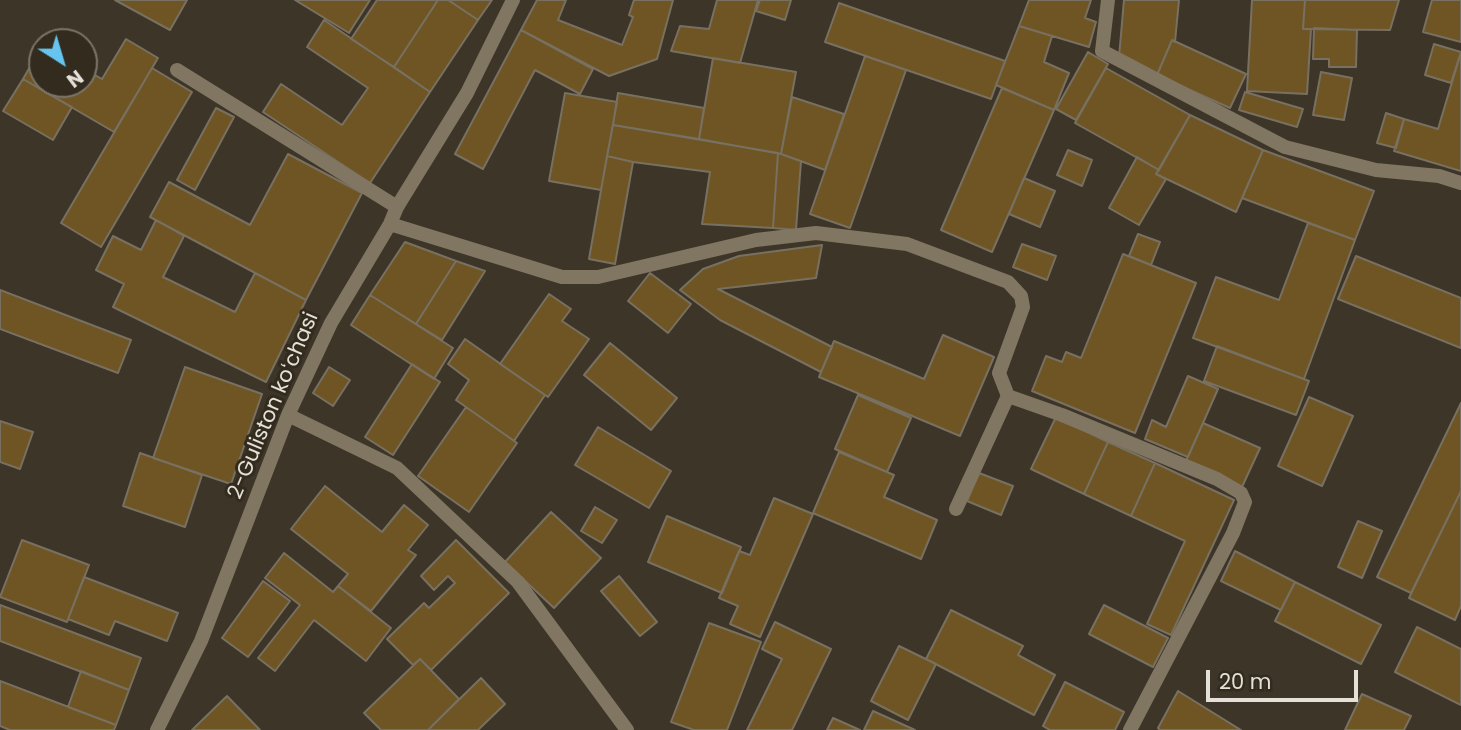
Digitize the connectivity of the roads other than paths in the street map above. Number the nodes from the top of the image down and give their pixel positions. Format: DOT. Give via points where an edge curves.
graph roads {
  1 [pos="513,0"];
  2 [pos="1108,0"];
  3 [pos="177,69"];
  4 [pos="1461,183"];
  5 [pos="397,206"];
  6 [pos="390,224"];
  7 [pos="1008,396"];
  8 [pos="288,415"];
  9 [pos="956,509"];
  10 [pos="157,730"];
  11 [pos="627,730"];
  12 [pos="1130,730"];
  1 -- 5 [label="street, 2-Guliston koʻchasi" via="467,93"];
  2 -- 4 [label="street" via="1102,51 1285,147 1376,170 1439,176"];
  3 -- 5 [label="street"];
  5 -- 6 [label="street, 2-Guliston koʻchasi"];
  6 -- 7 [label="street" via="562,277 598,277 756,240 816,233 907,244 1017,289 1023,307 999,373"];
  6 -- 8 [label="street, 2-Guliston koʻchasi" via="331,323"];
  7 -- 9 [label="street"];
  7 -- 12 [label="street" via="1217,479 1241,494 1245,502"];
  8 -- 10 [label="street, 2-Guliston koʻchasi" via="201,641"];
  8 -- 11 [label="street" via="397,468 518,582"];
}
